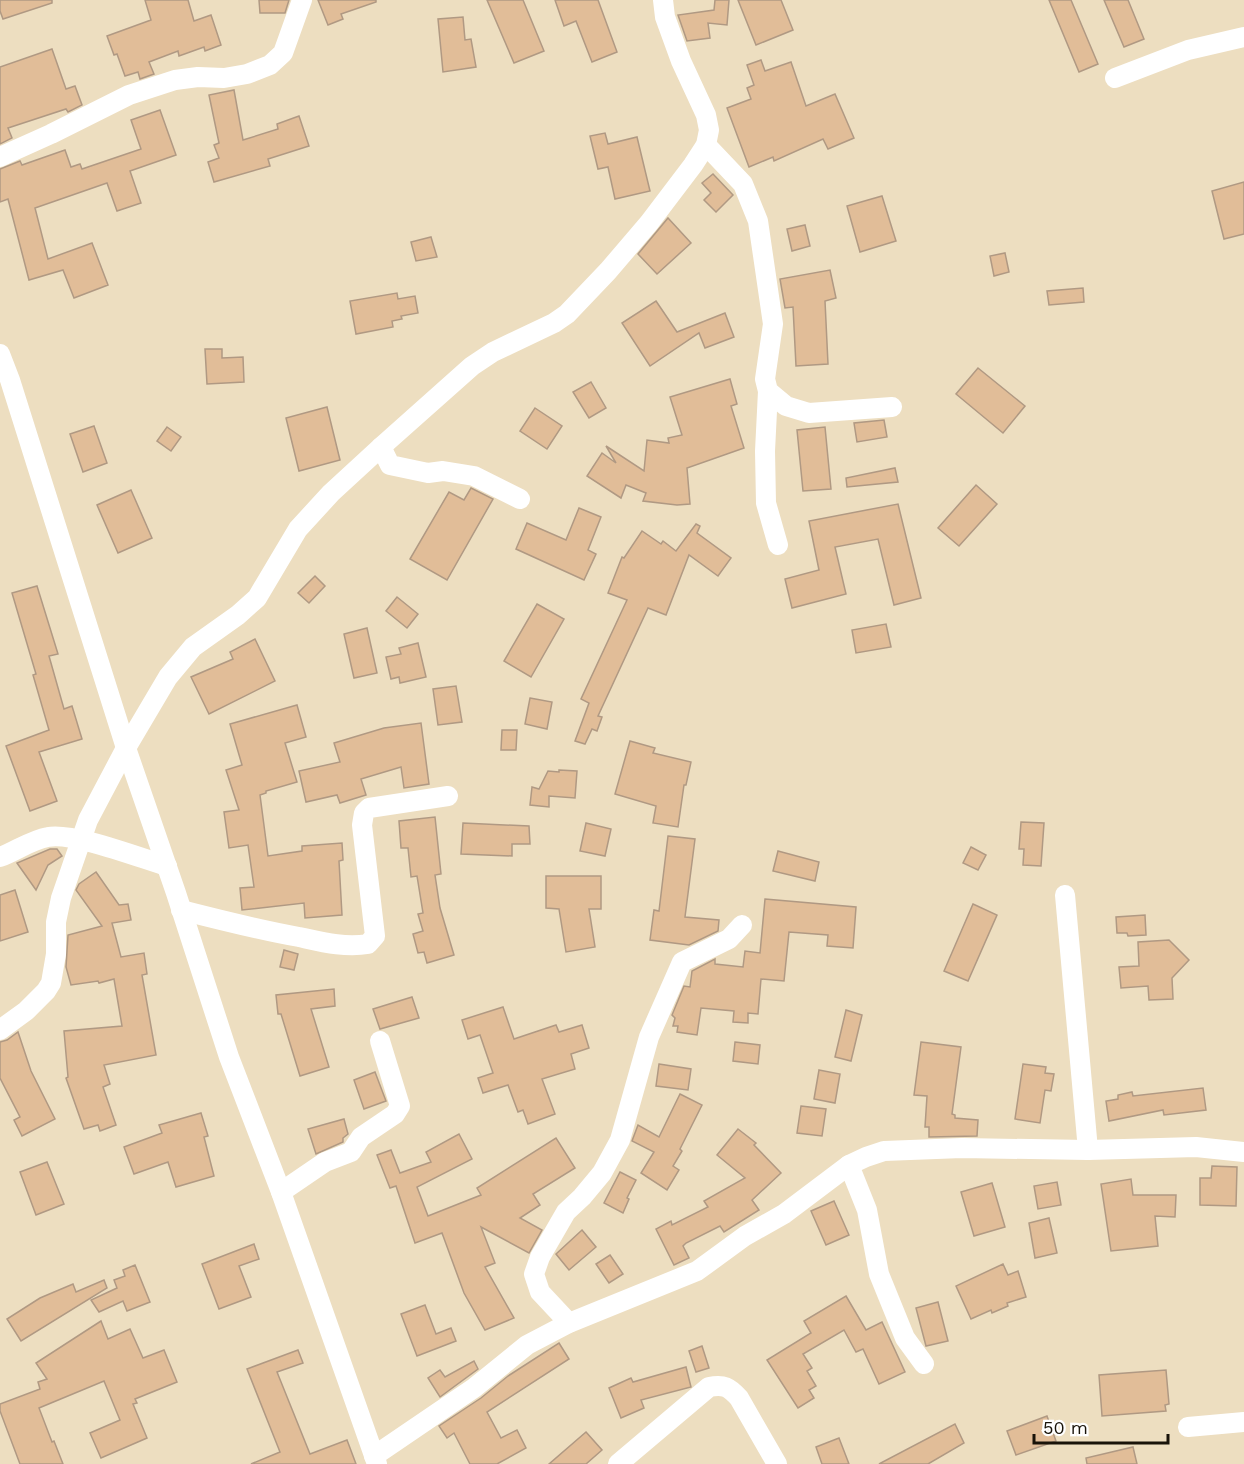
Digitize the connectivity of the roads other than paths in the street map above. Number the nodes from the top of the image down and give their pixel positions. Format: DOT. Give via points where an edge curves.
graph roads {
  1 [pos="302,0"];
  2 [pos="663,0"];
  3 [pos="1244,37"];
  4 [pos="1115,78"];
  5 [pos="706,145"];
  6 [pos="0,156"];
  7 [pos="0,354"];
  8 [pos="768,391"];
  9 [pos="892,407"];
  10 [pos="381,447"];
  11 [pos="520,500"];
  12 [pos="778,545"];
  13 [pos="126,748"];
  14 [pos="448,796"];
  15 [pos="82,840"];
  16 [pos="0,857"];
  17 [pos="167,866"];
  18 [pos="1065,895"];
  19 [pos="181,910"];
  20 [pos="742,925"];
  21 [pos="0,1030"];
  22 [pos="380,1041"];
  23 [pos="1088,1150"];
  24 [pos="1244,1152"];
  25 [pos="849,1166"];
  26 [pos="280,1192"];
  27 [pos="569,1323"];
  28 [pos="924,1364"];
  29 [pos="1244,1422"];
  30 [pos="1188,1427"];
  31 [pos="376,1460"];
  32 [pos="618,1464"];
  33 [pos="777,1464"];
  1 -- 6 [label="street" via="283,53 270,65 224,78 176,80 129,95"];
  2 -- 5 [label="street" via="681,61 706,115"];
  3 -- 4 [label="street" via="1188,50"];
  5 -- 8 [label="street" via="743,184 758,221 773,324 765,379"];
  5 -- 10 [label="street" via="648,223 567,314 472,366"];
  7 -- 13 [label="street"];
  8 -- 9 [label="street" via="786,406 809,413"];
  8 -- 12 [label="street" via="766,503"];
  10 -- 11 [label="street" via="390,465 474,476"];
  10 -- 13 [label="street" via="298,529 257,598 193,647 168,677"];
  13 -- 15 [label="street" via="90,815"];
  13 -- 17 [label="street"];
  14 -- 19 [label="street" via="369,808 364,813 362,825 375,936 368,944 352,946 258,930"];
  15 -- 16 [label="street" via="48,837"];
  15 -- 17 [label="street"];
  15 -- 21 [label="street" via="57,914 51,983 26,1011"];
  17 -- 19 [label="street"];
  18 -- 23 [label="street"];
  19 -- 26 [label="street" via="247,1108"];
  20 -- 27 [label="street" via="729,939 682,962 649,1037 620,1140 602,1173 566,1212 540,1257 534,1274 540,1292"];
  22 -- 26 [label="street" via="400,1106 361,1137 351,1152 325,1162"];
  23 -- 24 [label="street" via="1196,1147"];
  23 -- 25 [label="street" via="884,1151"];
  25 -- 27 [label="street" via="697,1271"];
  25 -- 28 [label="street" via="867,1210 879,1274 904,1338"];
  26 -- 31 [label="street"];
  27 -- 31 [label="street" via="527,1345"];
  29 -- 30 [label="street"];
  32 -- 33 [label="street" via="709,1388 722,1384 739,1398"];
}
